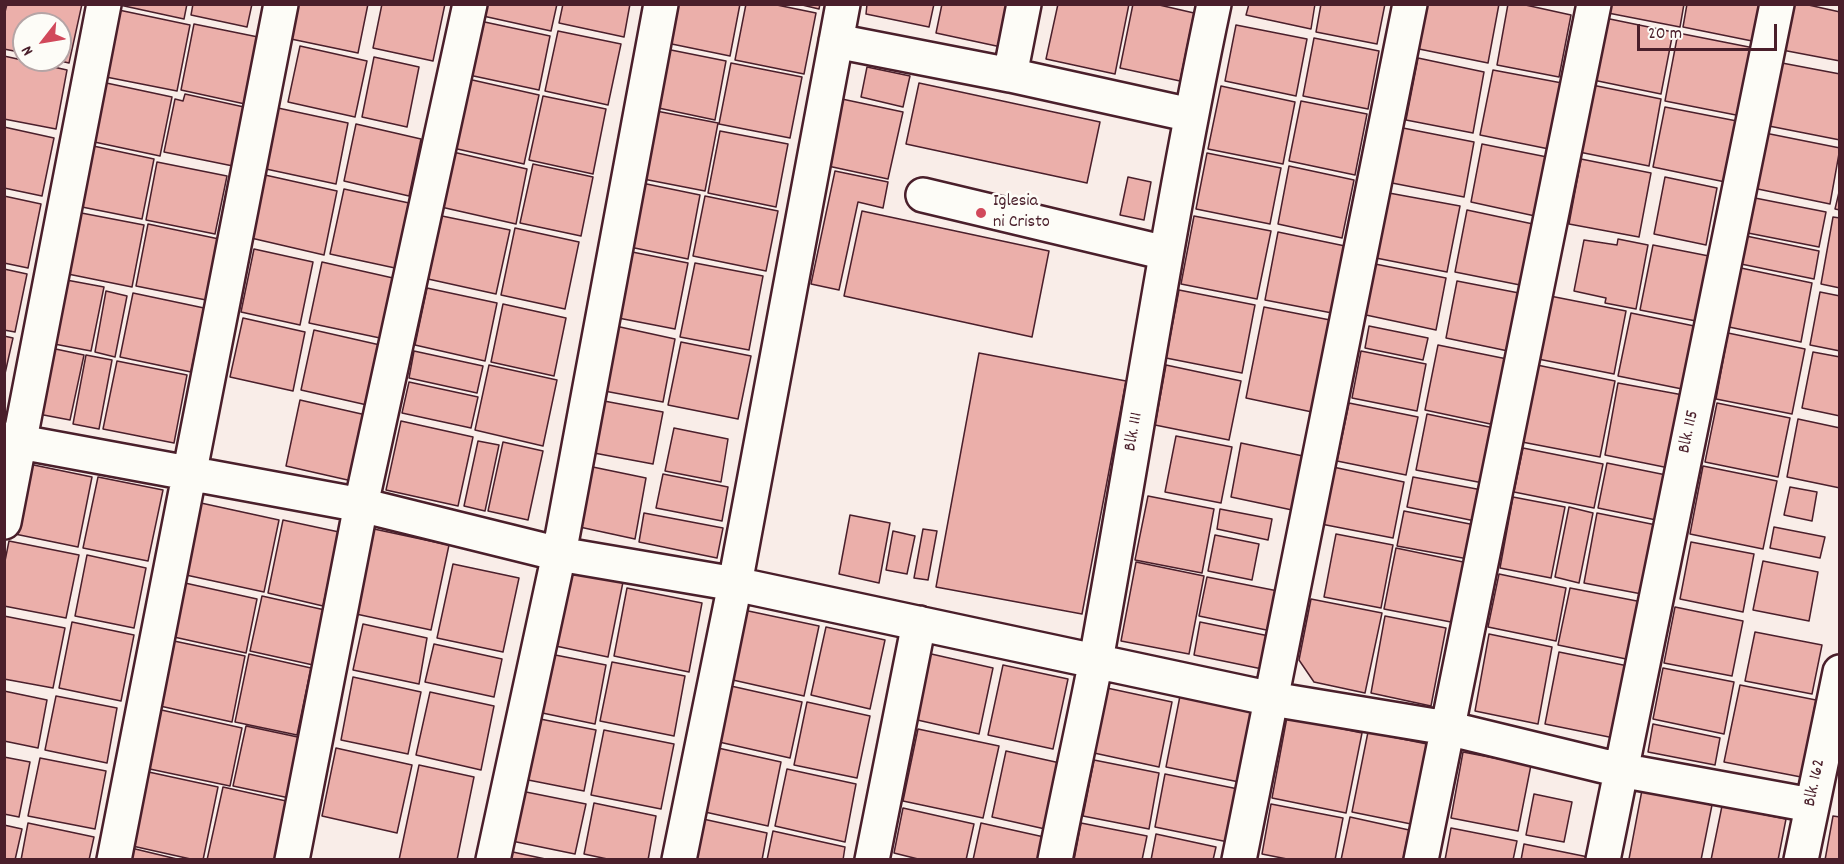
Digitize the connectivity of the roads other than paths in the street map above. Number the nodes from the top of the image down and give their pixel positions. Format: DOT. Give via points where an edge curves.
graph roads {
  1 [pos="104,4"];
  2 [pos="281,4"];
  3 [pos="470,4"];
  4 [pos="661,4"];
  5 [pos="843,4"];
  6 [pos="1024,4"];
  7 [pos="1214,4"];
  8 [pos="1410,4"];
  9 [pos="1594,4"];
  10 [pos="1777,4"];
  11 [pos="836,41"];
  12 [pos="1010,75"];
  13 [pos="1191,115"];
  14 [pos="923,195"];
  15 [pos="1166,253"];
  16 [pos="13,441"];
  17 [pos="190,474"];
  18 [pos="361,505"];
  19 [pos="4,522"];
  20 [pos="559,554"];
  21 [pos="735,584"];
  22 [pos="919,623"];
  23 [pos="1095,661"];
  24 [pos="1839,672"];
  25 [pos="1272,699"];
  26 [pos="1447,728"];
  27 [pos="1620,770"];
  28 [pos="1811,805"];
  29 [pos="114,860"];
  30 [pos="292,860"];
  31 [pos="493,860"];
  32 [pos="679,860"];
  33 [pos="872,860"];
  34 [pos="1055,860"];
  35 [pos="1239,860"];
  36 [pos="1421,860"];
  37 [pos="1603,860"];
  38 [pos="1801,860"];
  1 -- 16 [label="street"];
  2 -- 17 [label="street"];
  3 -- 18 [label="street"];
  4 -- 20 [label="street"];
  5 -- 11 [label="street"];
  6 -- 12 [label="street"];
  7 -- 13 [label="street, Blk. 111"];
  8 -- 25 [label="street"];
  9 -- 26 [label="street"];
  10 -- 27 [label="street, Blk. 115"];
  11 -- 12 [label="street"];
  11 -- 21 [label="street"];
  12 -- 13 [label="street"];
  13 -- 15 [label="street, Blk. 111"];
  14 -- 15 [label="street"];
  15 -- 23 [label="street, Blk. 111"];
  16 -- 17 [label="street"];
  16 -- 19 [label="street"];
  17 -- 18 [label="street"];
  17 -- 29 [label="street"];
  18 -- 20 [label="street"];
  18 -- 30 [label="street"];
  20 -- 21 [label="street"];
  20 -- 31 [label="street"];
  21 -- 22 [label="street"];
  21 -- 32 [label="street"];
  22 -- 23 [label="street"];
  22 -- 33 [label="street"];
  23 -- 25 [label="street"];
  23 -- 34 [label="street, Blk. 111"];
  24 -- 28 [label="street, Blk. 162"];
  25 -- 26 [label="street"];
  25 -- 35 [label="street"];
  26 -- 27 [label="street"];
  26 -- 36 [label="street"];
  27 -- 28 [label="street"];
  27 -- 37 [label="street, Blk. 115"];
  28 -- 38 [label="street, Blk. 162"];
}
